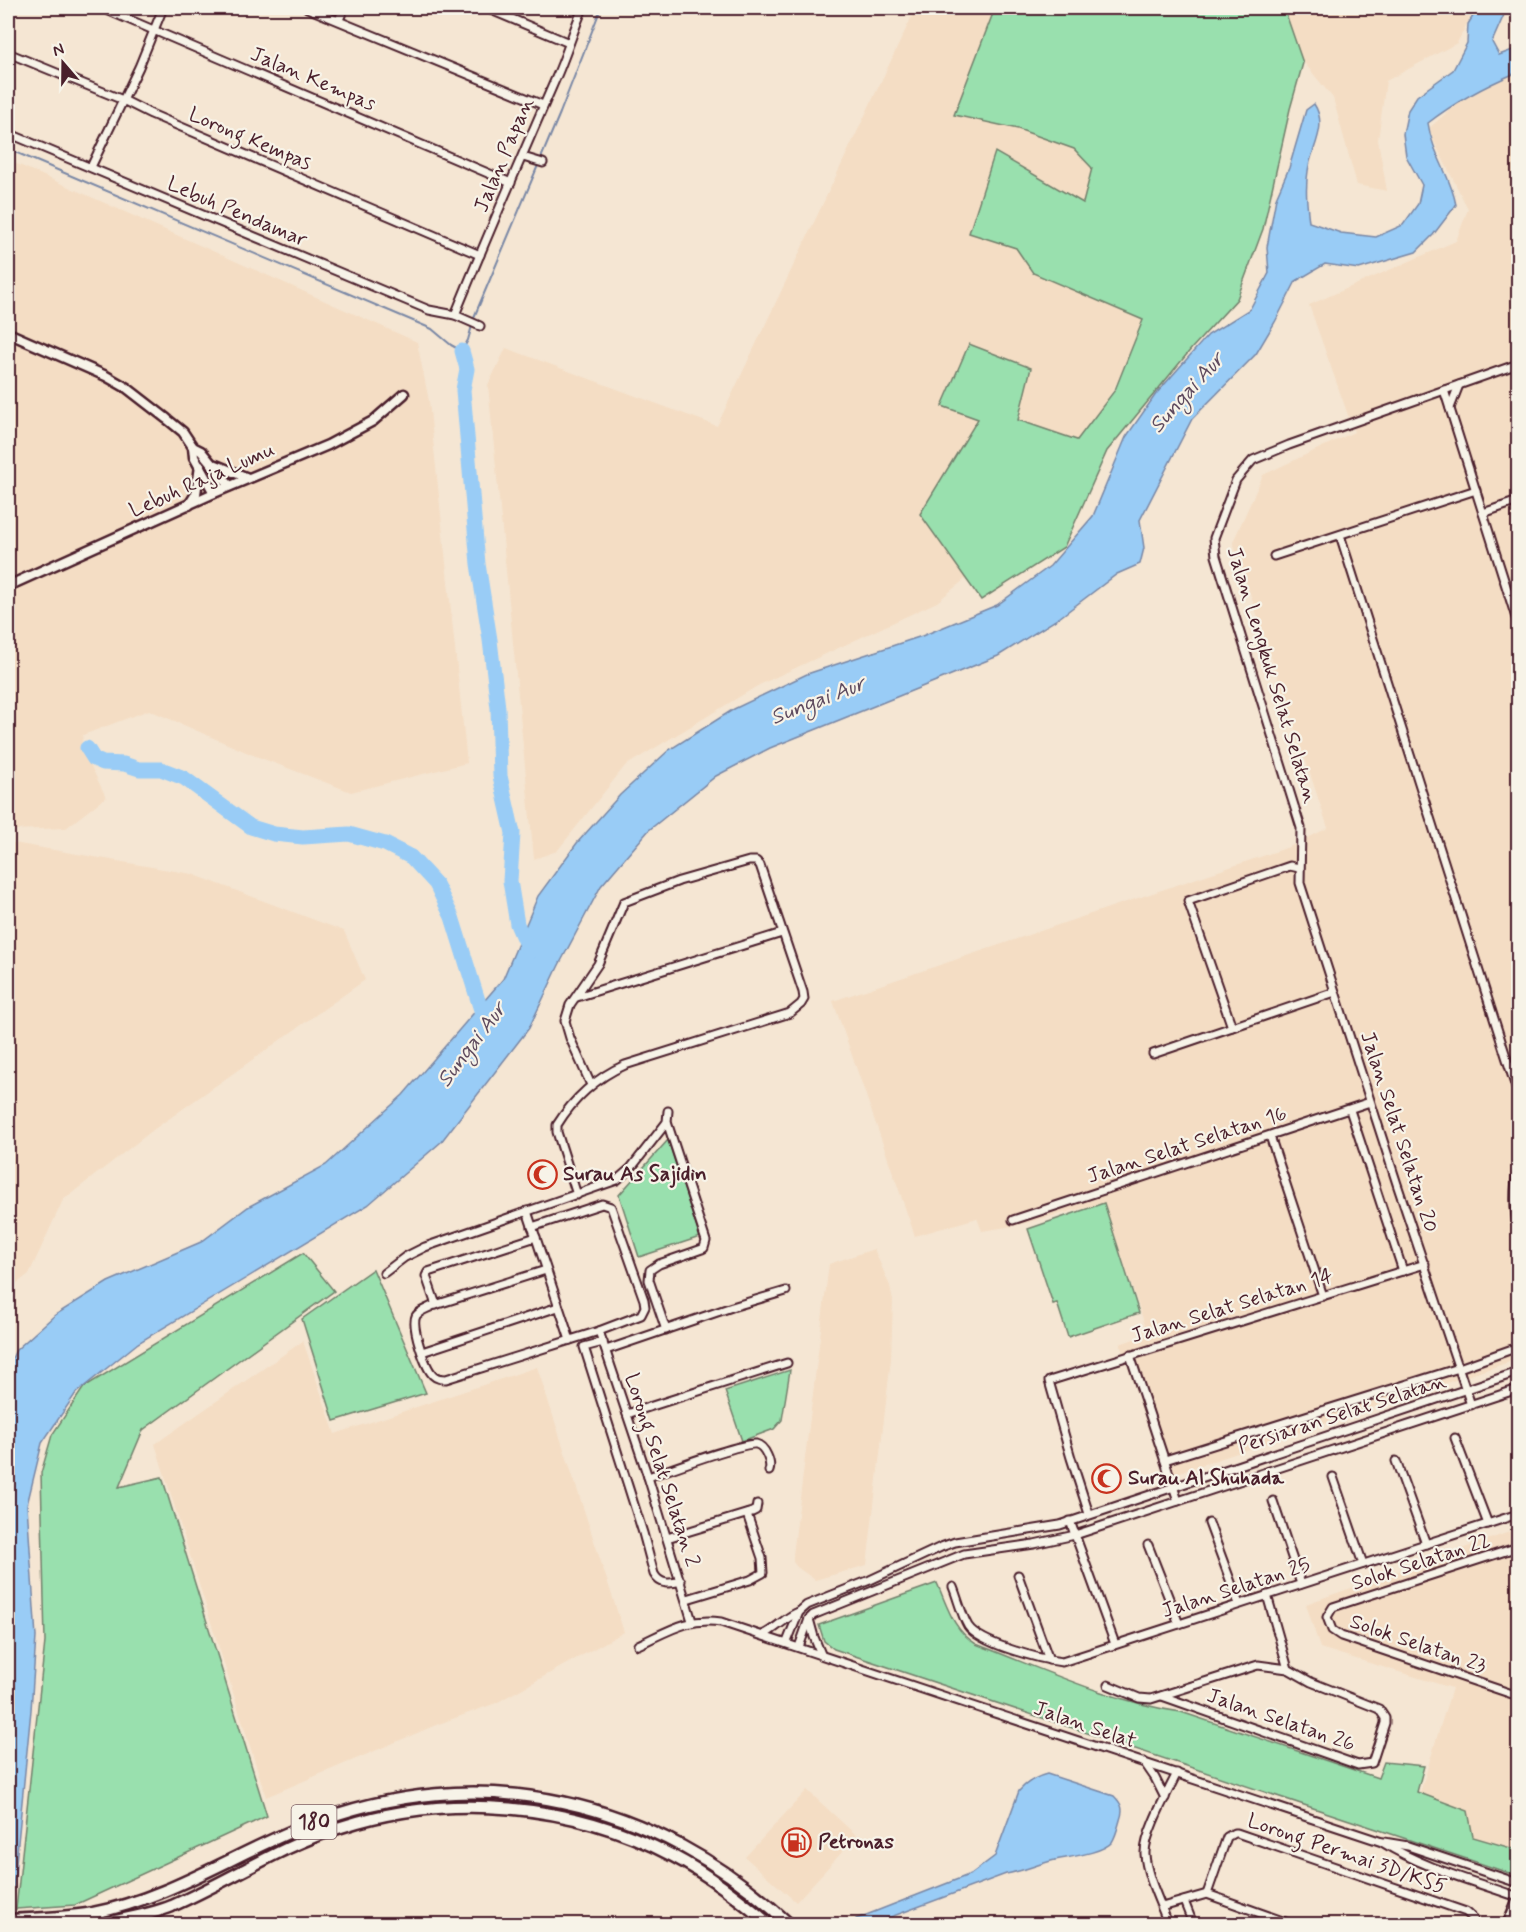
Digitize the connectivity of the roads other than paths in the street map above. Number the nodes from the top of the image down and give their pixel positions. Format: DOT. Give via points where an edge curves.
graph roads {
  1 [pos="102,8"];
  2 [pos="163,8"];
  3 [pos="307,8"];
  4 [pos="344,8"];
  5 [pos="486,8"];
  6 [pos="583,8"];
  7 [pos="339,20"];
  8 [pos="154,29"];
  9 [pos="568,43"];
  10 [pos="8,53"];
  11 [pos="123,100"];
  12 [pos="543,105"];
  13 [pos="8,133"];
  14 [pos="527,158"];
  15 [pos="543,163"];
  16 [pos="91,167"];
  17 [pos="511,183"];
  18 [pos="480,255"];
  19 [pos="455,315"];
  20 [pos="480,326"];
  21 [pos="8,333"];
  22 [pos="1518,364"];
  23 [pos="1459,385"];
  24 [pos="1444,390"];
  25 [pos="404,394"];
  26 [pos="1432,395"];
  27 [pos="1449,407"];
  28 [pos="193,447"];
  29 [pos="212,463"];
  30 [pos="200,466"];
  31 [pos="249,478"];
  32 [pos="230,486"];
  33 [pos="1476,490"];
  34 [pos="214,493"];
  35 [pos="1518,501"];
  36 [pos="189,506"];
  37 [pos="1483,513"];
  38 [pos="1340,535"];
  39 [pos="1274,556"];
  40 [pos="8,586"];
  41 [pos="1518,624"];
  42 [pos="1299,868"];
  43 [pos="782,933"];
  44 [pos="1335,992"];
  45 [pos="577,997"];
  46 [pos="1232,1027"];
  47 [pos="1153,1054"];
  48 [pos="591,1085"];
  49 [pos="1518,1094"];
  50 [pos="1370,1102"];
  51 [pos="1350,1110"];
  52 [pos="668,1111"];
  53 [pos="667,1122"];
  54 [pos="1270,1136"];
  55 [pos="1518,1166"];
  56 [pos="577,1195"];
  57 [pos="527,1211"];
  58 [pos="1013,1220"];
  59 [pos="532,1227"];
  60 [pos="1518,1229"];
  61 [pos="536,1237"];
  62 [pos="1425,1264"];
  63 [pos="546,1270"];
  64 [pos="1403,1270"];
  65 [pos="384,1273"];
  66 [pos="786,1291"];
  67 [pos="1323,1296"];
  68 [pos="436,1305"];
  69 [pos="558,1307"];
  70 [pos="666,1330"];
  71 [pos="599,1331"];
  72 [pos="570,1340"];
  73 [pos="603,1342"];
  74 [pos="1518,1347"];
  75 [pos="606,1350"];
  76 [pos="422,1352"];
  77 [pos="1130,1355"];
  78 [pos="787,1363"];
  79 [pos="1459,1368"];
  80 [pos="1518,1372"];
  81 [pos="1518,1389"];
  82 [pos="1466,1391"];
  83 [pos="1471,1406"];
  84 [pos="627,1414"];
  85 [pos="1455,1438"];
  86 [pos="1165,1460"];
  87 [pos="1396,1461"];
  88 [pos="769,1471"];
  89 [pos="648,1477"];
  90 [pos="1333,1477"];
  91 [pos="1173,1486"];
  92 [pos="1178,1501"];
  93 [pos="1273,1501"];
  94 [pos="757,1504"];
  95 [pos="747,1514"];
  96 [pos="1089,1514"];
  97 [pos="1518,1514"];
  98 [pos="1070,1521"];
  99 [pos="1209,1523"];
  100 [pos="1488,1524"];
  101 [pos="1075,1535"];
  102 [pos="667,1538"];
  103 [pos="1426,1544"];
  104 [pos="1148,1545"];
  105 [pos="1518,1547"];
  106 [pos="1363,1564"];
  107 [pos="1018,1575"];
  108 [pos="681,1581"];
  109 [pos="1301,1584"];
  110 [pos="953,1587"];
  111 [pos="1267,1595"];
  112 [pos="687,1599"];
  113 [pos="1239,1604"];
  114 [pos="1333,1607"];
  115 [pos="799,1612"];
  116 [pos="809,1618"];
  117 [pos="692,1621"];
  118 [pos="1179,1624"];
  119 [pos="763,1635"];
  120 [pos="787,1642"];
  121 [pos="1115,1644"];
  122 [pos="638,1645"];
  123 [pos="799,1647"];
  124 [pos="821,1654"];
  125 [pos="1049,1660"];
  126 [pos="1288,1669"];
  127 [pos="1108,1685"];
  128 [pos="1162,1696"];
  129 [pos="1518,1696"];
  130 [pos="1144,1762"];
  131 [pos="1177,1773"];
  132 [pos="1165,1798"];
  133 [pos="1382,1842"];
  134 [pos="1518,1883"];
  135 [pos="1207,1894"];
  136 [pos="1518,1898"];
  137 [pos="1184,1901"];
  138 [pos="1162,1907"];
  139 [pos="8,1920"];
  140 [pos="102,1924"];
  141 [pos="769,1924"];
  142 [pos="789,1924"];
  143 [pos="1168,1924"];
  144 [pos="1193,1924"];
  145 [pos="1291,1924"];
  146 [pos="1475,1924"];
  147 [pos="1508,1924"];
  1 -- 8 [label="street, Jalan Kempas"];
  2 -- 8 [label="street"];
  3 -- 7 [label="street"];
  4 -- 7 [label="street"];
  5 -- 9 [label="street"];
  6 -- 9 [label="street, Jalan Papan"];
  7 -- 12 [label="street"];
  8 -- 11 [label="street"];
  8 -- 17 [label="street, Jalan Kempas"];
  9 -- 12 [label="street, Jalan Papan"];
  10 -- 11 [label="street, Lorong Kempas"];
  11 -- 16 [label="street"];
  11 -- 18 [label="street, Lorong Kempas"];
  12 -- 14 [label="street, Jalan Papan"];
  13 -- 16 [label="street, Lebuh Pendamar"];
  14 -- 15 [label="street"];
  14 -- 17 [label="street, Jalan Papan"];
  16 -- 19 [label="street, Lebuh Pendamar" via="429,310"];
  17 -- 18 [label="street, Jalan Papan"];
  18 -- 19 [label="street, Jalan Papan"];
  19 -- 20 [label="street, Lebuh Pendamar"];
  21 -- 28 [label="street" via="127,388 176,425"];
  22 -- 23 [label="street, Jalan Lengkuk Selat Selatan"];
  23 -- 24 [label="street, Jalan Lengkuk Selat Selatan"];
  23 -- 27 [label="street"];
  24 -- 26 [label="street, Jalan Lengkuk Selat Selatan"];
  24 -- 27 [label="street"];
  25 -- 31 [label="street, Lebuh Raja Lumu" via="363,427"];
  26 -- 27 [label="street"];
  26 -- 42 [label="street, Jalan Lengkuk Selat Selatan" via="1253,460 1236,480 1214,538 1216,556 1301,828"];
  27 -- 33 [label="street"];
  28 -- 29 [label="street"];
  28 -- 30 [label="street"];
  29 -- 31 [label="street"];
  29 -- 32 [label="street"];
  30 -- 34 [label="street"];
  30 -- 36 [label="street" via="196,494"];
  31 -- 32 [label="street, Lebuh Raja Lumu"];
  32 -- 34 [label="street, Lebuh Raja Lumu"];
  33 -- 37 [label="street"];
  33 -- 38 [label="street"];
  34 -- 36 [label="street, Lebuh Raja Lumu"];
  35 -- 37 [label="street"];
  36 -- 40 [label="street, Lebuh Raja Lumu"];
  37 -- 41 [label="street"];
  38 -- 39 [label="street"];
  38 -- 49 [label="street"];
  42 -- 44 [label="street, Jalan Selat Selatan 20" via="1300,883"];
  42 -- 46 [label="street" via="1290,866 1188,901"];
  43 -- 45 [label="street"];
  43 -- 45 [label="street" via="756,861 679,881 624,902 598,963"];
  43 -- 48 [label="street" via="804,999 790,1013 625,1065"];
  44 -- 46 [label="street"];
  44 -- 50 [label="street, Jalan Selat Selatan 20"];
  45 -- 48 [label="street" via="570,1005 566,1021"];
  46 -- 47 [label="street"];
  48 -- 56 [label="street" via="557,1128"];
  50 -- 51 [label="street, Jalan Selat Selatan 16"];
  50 -- 62 [label="street, Jalan Selat Selatan 20"];
  51 -- 54 [label="street, Jalan Selat Selatan 16"];
  51 -- 64 [label="street"];
  52 -- 53 [label="street"];
  53 -- 56 [label="street" via="625,1175"];
  53 -- 70 [label="street" via="706,1245 650,1270 649,1280"];
  54 -- 58 [label="street, Jalan Selat Selatan 16"];
  54 -- 67 [label="street"];
  55 -- 60 [label="street" via="1514,1191"];
  56 -- 57 [label="street"];
  57 -- 59 [label="street"];
  57 -- 65 [label="street" via="424,1247"];
  59 -- 61 [label="street"];
  59 -- 71 [label="street" via="602,1204 611,1207 645,1307 641,1316"];
  61 -- 63 [label="street"];
  61 -- 68 [label="street" via="428,1272"];
  62 -- 64 [label="street, Jalan Selat Selatan 14"];
  62 -- 79 [label="street, Jalan Selat Selatan 20"];
  63 -- 68 [label="street"];
  63 -- 69 [label="street"];
  64 -- 67 [label="street, Jalan Selat Selatan 14"];
  66 -- 70 [label="street"];
  67 -- 77 [label="street, Jalan Selat Selatan 14"];
  68 -- 76 [label="street" via="419,1313 414,1322"];
  69 -- 72 [label="street"];
  69 -- 76 [label="street"];
  70 -- 75 [label="street"];
  71 -- 72 [label="street"];
  71 -- 73 [label="street, Lorong Selat Selatan 2"];
  72 -- 76 [label="street" via="446,1379 432,1375"];
  73 -- 75 [label="street, Lorong Selat Selatan 2"];
  73 -- 108 [label="street" via="584,1347 654,1574 667,1584"];
  74 -- 79 [label="street"];
  75 -- 84 [label="street, Lorong Selat Selatan 2"];
  77 -- 86 [label="street"];
  77 -- 96 [label="street, Jalan Selat Selatan 14" via="1049,1381"];
  78 -- 84 [label="street"];
  79 -- 82 [label="street, Jalan Selat Selatan 20"];
  79 -- 86 [label="street"];
  80 -- 82 [label="street, Persiaran Selat Selatan"];
  81 -- 83 [label="street, Persiaran Selat Selatan"];
  82 -- 83 [label="street, Jalan Selat Selatan 20"];
  82 -- 91 [label="street, Persiaran Selat Selatan"];
  83 -- 92 [label="street, Persiaran Selat Selatan"];
  84 -- 89 [label="street, Lorong Selat Selatan 2"];
  85 -- 100 [label="street"];
  86 -- 91 [label="street"];
  87 -- 103 [label="street"];
  88 -- 89 [label="street" via="770,1462 756,1444"];
  89 -- 102 [label="street, Lorong Selat Selatan 2"];
  90 -- 106 [label="street"];
  91 -- 92 [label="street"];
  91 -- 96 [label="street, Persiaran Selat Selatan"];
  92 -- 101 [label="street, Persiaran Selat Selatan"];
  93 -- 109 [label="street"];
  94 -- 95 [label="street" via="756,1510"];
  95 -- 102 [label="street"];
  95 -- 112 [label="street" via="763,1572 750,1580"];
  96 -- 98 [label="street, Persiaran Selat Selatan"];
  97 -- 100 [label="street, Jalan Selatan 25"];
  98 -- 101 [label="street"];
  98 -- 115 [label="street, Persiaran Selat Selatan" via="941,1547 813,1601"];
  99 -- 113 [label="street"];
  100 -- 103 [label="street, Jalan Selatan 25"];
  101 -- 116 [label="street, Persiaran Selat Selatan" via="964,1554"];
  101 -- 121 [label="street"];
  102 -- 108 [label="street, Lorong Selat Selatan 2"];
  103 -- 106 [label="street, Jalan Selatan 25"];
  104 -- 118 [label="street"];
  105 -- 114 [label="street, Solok Selatan 22"];
  106 -- 109 [label="street, Jalan Selatan 25"];
  107 -- 125 [label="street"];
  108 -- 112 [label="street, Lorong Selat Selatan 2"];
  109 -- 111 [label="street, Jalan Selatan 25"];
  110 -- 125 [label="street, Jalan Selatan 25" via="968,1626 976,1634 1009,1649"];
  111 -- 113 [label="street, Jalan Selatan 25"];
  111 -- 126 [label="street"];
  112 -- 117 [label="street, Lorong Selat Selatan 2"];
  113 -- 118 [label="street, Jalan Selatan 25"];
  114 -- 129 [label="street, Solok Selatan 23" via="1327,1617 1332,1630 1341,1636"];
  115 -- 119 [label="street, Persiaran Selat Selatan"];
  115 -- 120 [label="street"];
  116 -- 123 [label="street"];
  116 -- 124 [label="street"];
  117 -- 119 [label="street, Jalan Selat" via="706,1619"];
  117 -- 122 [label="street, Jalan Selat"];
  118 -- 121 [label="street, Jalan Selatan 25"];
  119 -- 120 [label="street, Jalan Selat"];
  120 -- 123 [label="street, Jalan Selat"];
  121 -- 125 [label="street, Jalan Selatan 25" via="1062,1662"];
  123 -- 124 [label="street, Jalan Selat"];
  124 -- 130 [label="street, Jalan Selat"];
  126 -- 128 [label="street" via="1258,1665"];
  126 -- 128 [label="street, Jalan Selatan 26" via="1379,1709 1385,1723 1372,1763 1358,1765"];
  127 -- 128 [label="street" via="1140,1698"];
  130 -- 131 [label="street, Jalan Selat"];
  130 -- 132 [label="street"];
  131 -- 132 [label="street"];
  131 -- 133 [label="street, Jalan Selat"];
  132 -- 138 [label="street" via="1145,1853"];
  133 -- 134 [label="street" via="1407,1846"];
  133 -- 136 [label="street, Jalan Selat" via="1405,1855"];
  135 -- 137 [label="street"];
  135 -- 145 [label="street"];
  135 -- 146 [label="street, Lorong Permai 3D/KS5" via="1227,1837 1237,1833 1466,1912"];
  136 -- 147 [label="main road"];
  137 -- 138 [label="street"];
  137 -- 144 [label="street"];
  138 -- 143 [label="street"];
  139 -- 142 [label="main road, 180" via="69,1917 134,1902 173,1888 304,1826 375,1803 484,1792 579,1804 661,1834 736,1880"];
  140 -- 141 [label="main road, 180" via="170,1906 340,1827 434,1808 544,1812 615,1830 674,1856 719,1884"];
}
